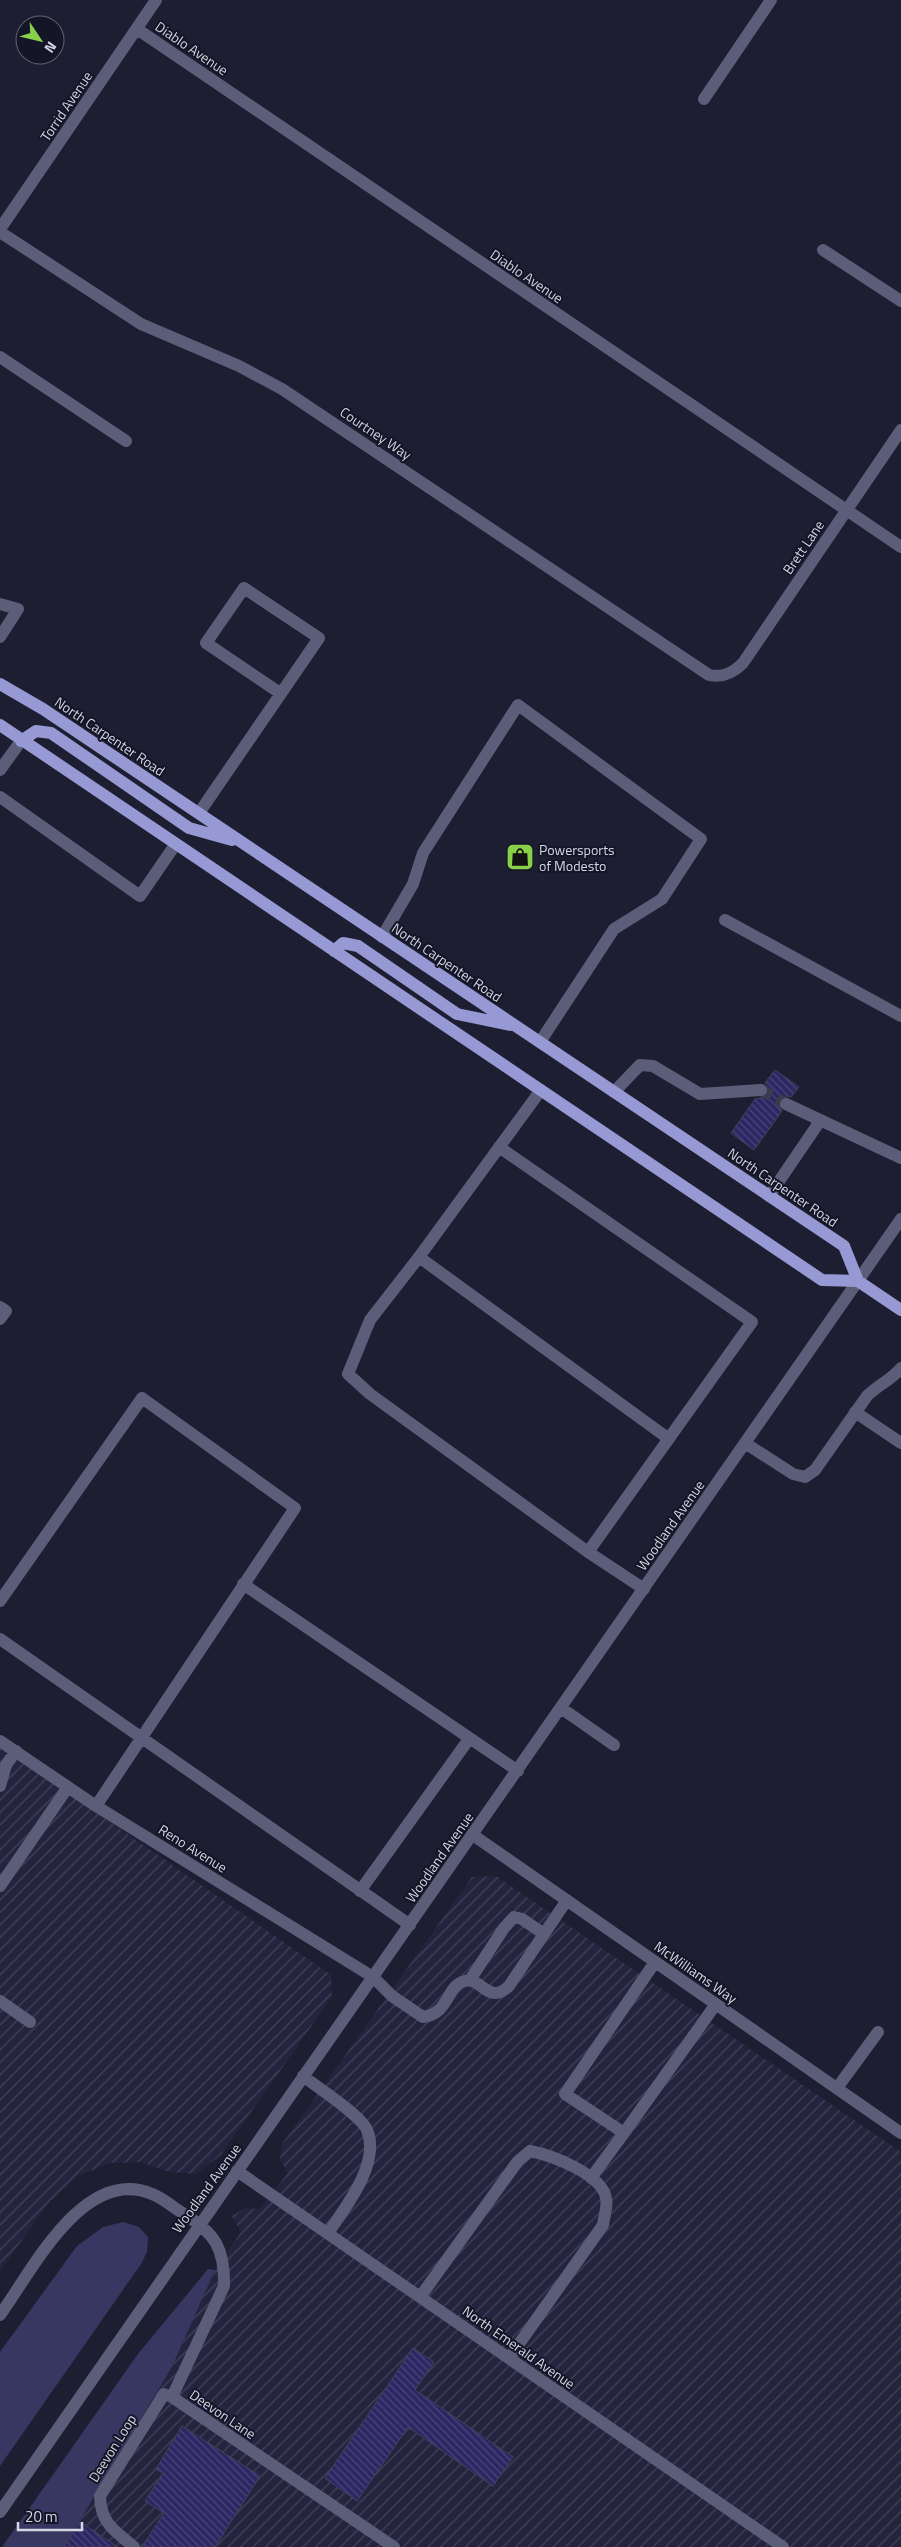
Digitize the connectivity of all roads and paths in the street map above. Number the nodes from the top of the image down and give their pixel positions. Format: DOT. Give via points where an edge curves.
graph roads {
  1 [pos="156,0"];
  2 [pos="771,0"];
  3 [pos="137,29"];
  4 [pos="704,99"];
  5 [pos="0,230"];
  6 [pos="823,250"];
  7 [pos="901,301"];
  8 [pos="0,358"];
  9 [pos="901,430"];
  10 [pos="126,441"];
  11 [pos="846,510"];
  12 [pos="901,547"];
  13 [pos="0,604"];
  14 [pos="0,637"];
  15 [pos="724,676"];
  16 [pos="0,684"];
  17 [pos="280,693"];
  18 [pos="0,725"];
  19 [pos="21,741"];
  20 [pos="0,770"];
  21 [pos="0,798"];
  22 [pos="199,813"];
  23 [pos="244,844"];
  24 [pos="175,845"];
  25 [pos="725,920"];
  26 [pos="382,936"];
  27 [pos="334,951"];
  28 [pos="901,1016"];
  29 [pos="517,1027"];
  30 [pos="540,1042"];
  31 [pos="541,1090"];
  32 [pos="761,1090"];
  33 [pos="614,1092"];
  34 [pos="786,1104"];
  35 [pos="820,1121"];
  36 [pos="499,1147"];
  37 [pos="901,1158"];
  38 [pos="769,1196"];
  39 [pos="901,1219"];
  40 [pos="419,1257"];
  41 [pos="858,1281"];
  42 [pos="0,1307"];
  43 [pos="901,1310"];
  44 [pos="0,1319"];
  45 [pos="901,1368"];
  46 [pos="855,1412"];
  47 [pos="669,1439"];
  48 [pos="745,1443"];
  49 [pos="901,1443"];
  50 [pos="588,1552"];
  51 [pos="243,1584"];
  52 [pos="644,1589"];
  53 [pos="0,1601"];
  54 [pos="0,1639"];
  55 [pos="561,1708"];
  56 [pos="142,1736"];
  57 [pos="469,1739"];
  58 [pos="0,1740"];
  59 [pos="614,1745"];
  60 [pos="16,1751"];
  61 [pos="518,1771"];
  62 [pos="0,1786"];
  63 [pos="68,1787"];
  64 [pos="96,1806"];
  65 [pos="473,1835"];
  66 [pos="0,1886"];
  67 [pos="360,1891"];
  68 [pos="567,1900"];
  69 [pos="410,1925"];
  70 [pos="544,1934"];
  71 [pos="655,1962"];
  72 [pos="373,1977"];
  73 [pos="470,1980"];
  74 [pos="0,2000"];
  75 [pos="716,2004"];
  76 [pos="30,2022"];
  77 [pos="878,2032"];
  78 [pos="303,2076"];
  79 [pos="837,2088"];
  80 [pos="624,2133"];
  81 [pos="901,2133"];
  82 [pos="237,2171"];
  83 [pos="591,2178"];
  84 [pos="198,2223"];
  85 [pos="328,2233"];
  86 [pos="420,2297"];
  87 [pos="2,2309"];
  88 [pos="509,2358"];
  89 [pos="172,2397"];
  90 [pos="0,2512"];
  91 [pos="134,2547"];
  92 [pos="394,2547"];
  93 [pos="783,2547"];
  1 -- 3 [label="street, Torrid Avenue"];
  2 -- 4 [label="street"];
  3 -- 5 [label="street, Torrid Avenue"];
  3 -- 11 [label="street, Diablo Avenue"];
  5 -- 15 [label="street, Courtney Way" via="141,324 239,366 282,389 702,671"];
  6 -- 7 [label="street"];
  8 -- 10 [label="street"];
  9 -- 11 [label="street, Brett Lane"];
  11 -- 12 [label="street, Diablo Avenue"];
  11 -- 15 [label="street, Brett Lane" via="743,663"];
  13 -- 14 [label="street" via="18,609"];
  16 -- 22 [label="main road, North Carpenter Road"];
  17 -- 17 [label="street" via="319,638 244,588 206,643"];
  17 -- 22 [label="street"];
  18 -- 19 [label="main road"];
  19 -- 20 [label="street"];
  19 -- 23 [label="main road" via="36,731 51,733 189,828"];
  19 -- 24 [label="main road"];
  21 -- 24 [label="street" via="140,896"];
  22 -- 23 [label="main road, North Carpenter Road"];
  23 -- 26 [label="main road, North Carpenter Road"];
  24 -- 27 [label="main road"];
  25 -- 28 [label="street"];
  26 -- 29 [label="main road, North Carpenter Road"];
  26 -- 30 [label="street" via="413,884 423,853 518,705 701,838 662,899 614,929"];
  27 -- 29 [label="main road" via="343,943 358,946 457,1014"];
  27 -- 31 [label="main road"];
  29 -- 30 [label="main road, North Carpenter Road"];
  30 -- 33 [label="main road, North Carpenter Road"];
  31 -- 36 [label="street"];
  31 -- 41 [label="main road" via="822,1280"];
  32 -- 33 [label="street" via="700,1094 653,1066 640,1065"];
  33 -- 38 [label="main road, North Carpenter Road"];
  34 -- 35 [label="street"];
  35 -- 37 [label="street"];
  35 -- 38 [label="street"];
  36 -- 40 [label="street"];
  36 -- 47 [label="street" via="752,1322"];
  38 -- 41 [label="main road, North Carpenter Road" via="844,1246"];
  39 -- 41 [label="street, Woodland Avenue"];
  40 -- 47 [label="street"];
  40 -- 50 [label="street" via="370,1320 348,1374 370,1394"];
  41 -- 43 [label="main road"];
  41 -- 48 [label="street, Woodland Avenue"];
  42 -- 44 [label="street" via="6,1311"];
  45 -- 46 [label="street" via="890,1380 877,1386"];
  46 -- 48 [label="street" via="815,1470 806,1477 793,1474"];
  46 -- 49 [label="street"];
  47 -- 50 [label="street"];
  48 -- 52 [label="street, Woodland Avenue"];
  50 -- 52 [label="street"];
  51 -- 53 [label="street" via="295,1508 142,1398"];
  51 -- 56 [label="street"];
  51 -- 57 [label="street"];
  52 -- 55 [label="street, Woodland Avenue"];
  54 -- 56 [label="street"];
  55 -- 59 [label="street"];
  55 -- 61 [label="street, Woodland Avenue"];
  56 -- 64 [label="street"];
  56 -- 67 [label="street"];
  57 -- 61 [label="street"];
  57 -- 67 [label="street"];
  58 -- 60 [label="street, Reno Avenue"];
  60 -- 62 [label="street" via="6,1765"];
  60 -- 63 [label="street, Reno Avenue"];
  61 -- 65 [label="street, Woodland Avenue"];
  63 -- 64 [label="street, Reno Avenue"];
  63 -- 66 [label="street"];
  64 -- 72 [label="street, Reno Avenue"];
  65 -- 68 [label="street, McWilliams Way"];
  65 -- 69 [label="street, Woodland Avenue"];
  67 -- 69 [label="street"];
  68 -- 70 [label="street"];
  68 -- 71 [label="street, McWilliams Way"];
  69 -- 72 [label="street, Woodland Avenue"];
  70 -- 73 [label="street" via="503,1992 485,1990"];
  70 -- 73 [label="street" via="522,1919 514,1918"];
  71 -- 75 [label="street, McWilliams Way"];
  71 -- 80 [label="street" via="565,2094"];
  72 -- 73 [label="street, Reno Avenue" via="392,1996 423,2017 433,2016 441,2010 458,1984"];
  72 -- 78 [label="street, Woodland Avenue"];
  74 -- 76 [label="street"];
  75 -- 79 [label="street, McWilliams Way"];
  75 -- 80 [label="street"];
  77 -- 79 [label="street"];
  78 -- 82 [label="street, Woodland Avenue"];
  78 -- 85 [label="street" via="357,2118 367,2130 370,2148 365,2171"];
  79 -- 81 [label="street, McWilliams Way"];
  80 -- 83 [label="street"];
  82 -- 84 [label="street, Woodland Avenue"];
  82 -- 85 [label="street, North Emerald Avenue"];
  83 -- 86 [label="street" via="548,2154 530,2152 518,2161"];
  83 -- 88 [label="street" via="602,2186 606,2199 603,2225"];
  84 -- 87 [label="street" via="152,2194 133,2189 98,2196 66,2222"];
  84 -- 89 [label="street, Deevon Lane" via="219,2247 225,2266 224,2286"];
  84 -- 90 [label="street, Woodland Avenue"];
  85 -- 86 [label="street, North Emerald Avenue"];
  86 -- 88 [label="street, North Emerald Avenue"];
  88 -- 93 [label="street, North Emerald Avenue"];
  89 -- 91 [label="street, Deevon Loop" via="164,2394 100,2496 100,2512 105,2523"];
  89 -- 92 [label="street, Deevon Lane"];
}
